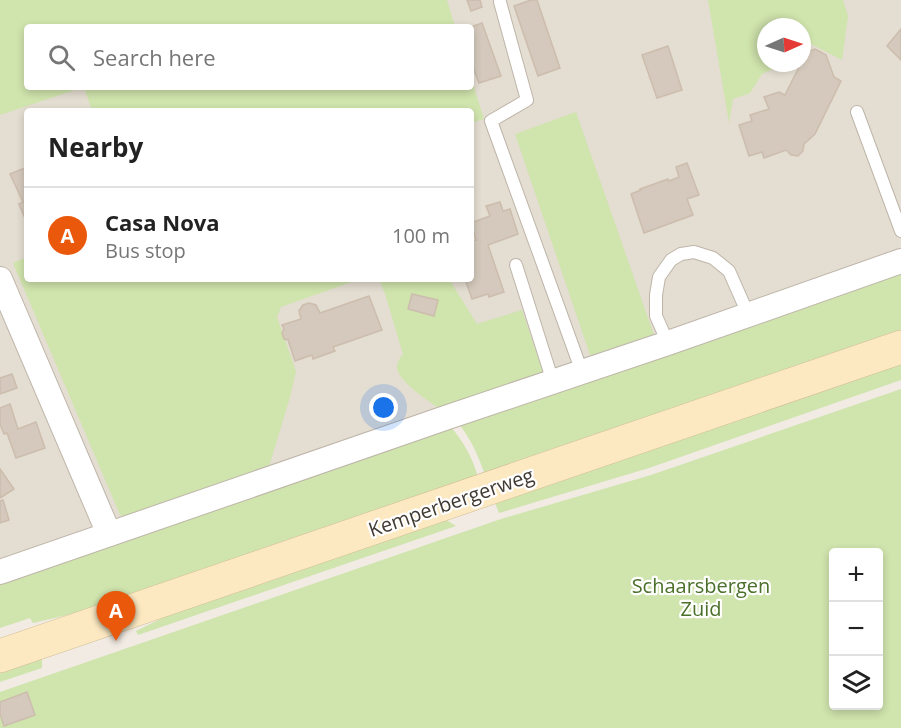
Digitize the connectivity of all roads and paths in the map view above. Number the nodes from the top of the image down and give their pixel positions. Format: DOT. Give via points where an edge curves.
graph roads {
  1 [pos="500,2"];
  2 [pos="857,112"];
  3 [pos="901,231"];
  4 [pos="901,261"];
  5 [pos="516,265"];
  6 [pos="0,279"];
  7 [pos="748,315"];
  8 [pos="668,343"];
  9 [pos="901,347"];
  10 [pos="582,372"];
  11 [pos="553,382"];
  12 [pos="108,534"];
  13 [pos="0,572"];
  14 [pos="0,656"];
  1 -- 10 [label="lane" via="527,100 491,121"];
  2 -- 3 [label="lane"];
  4 -- 7 [label="street"];
  5 -- 11 [label="lane"];
  6 -- 12 [label="street"];
  7 -- 8 [label="street"];
  7 -- 8 [label="lane" via="729,271 713,258 694,252 681,254 658,277 656,316"];
  8 -- 10 [label="street"];
  9 -- 14 [label="main road, Kemperbergerweg"];
  10 -- 11 [label="street"];
  11 -- 12 [label="street"];
  12 -- 13 [label="street"];
}
